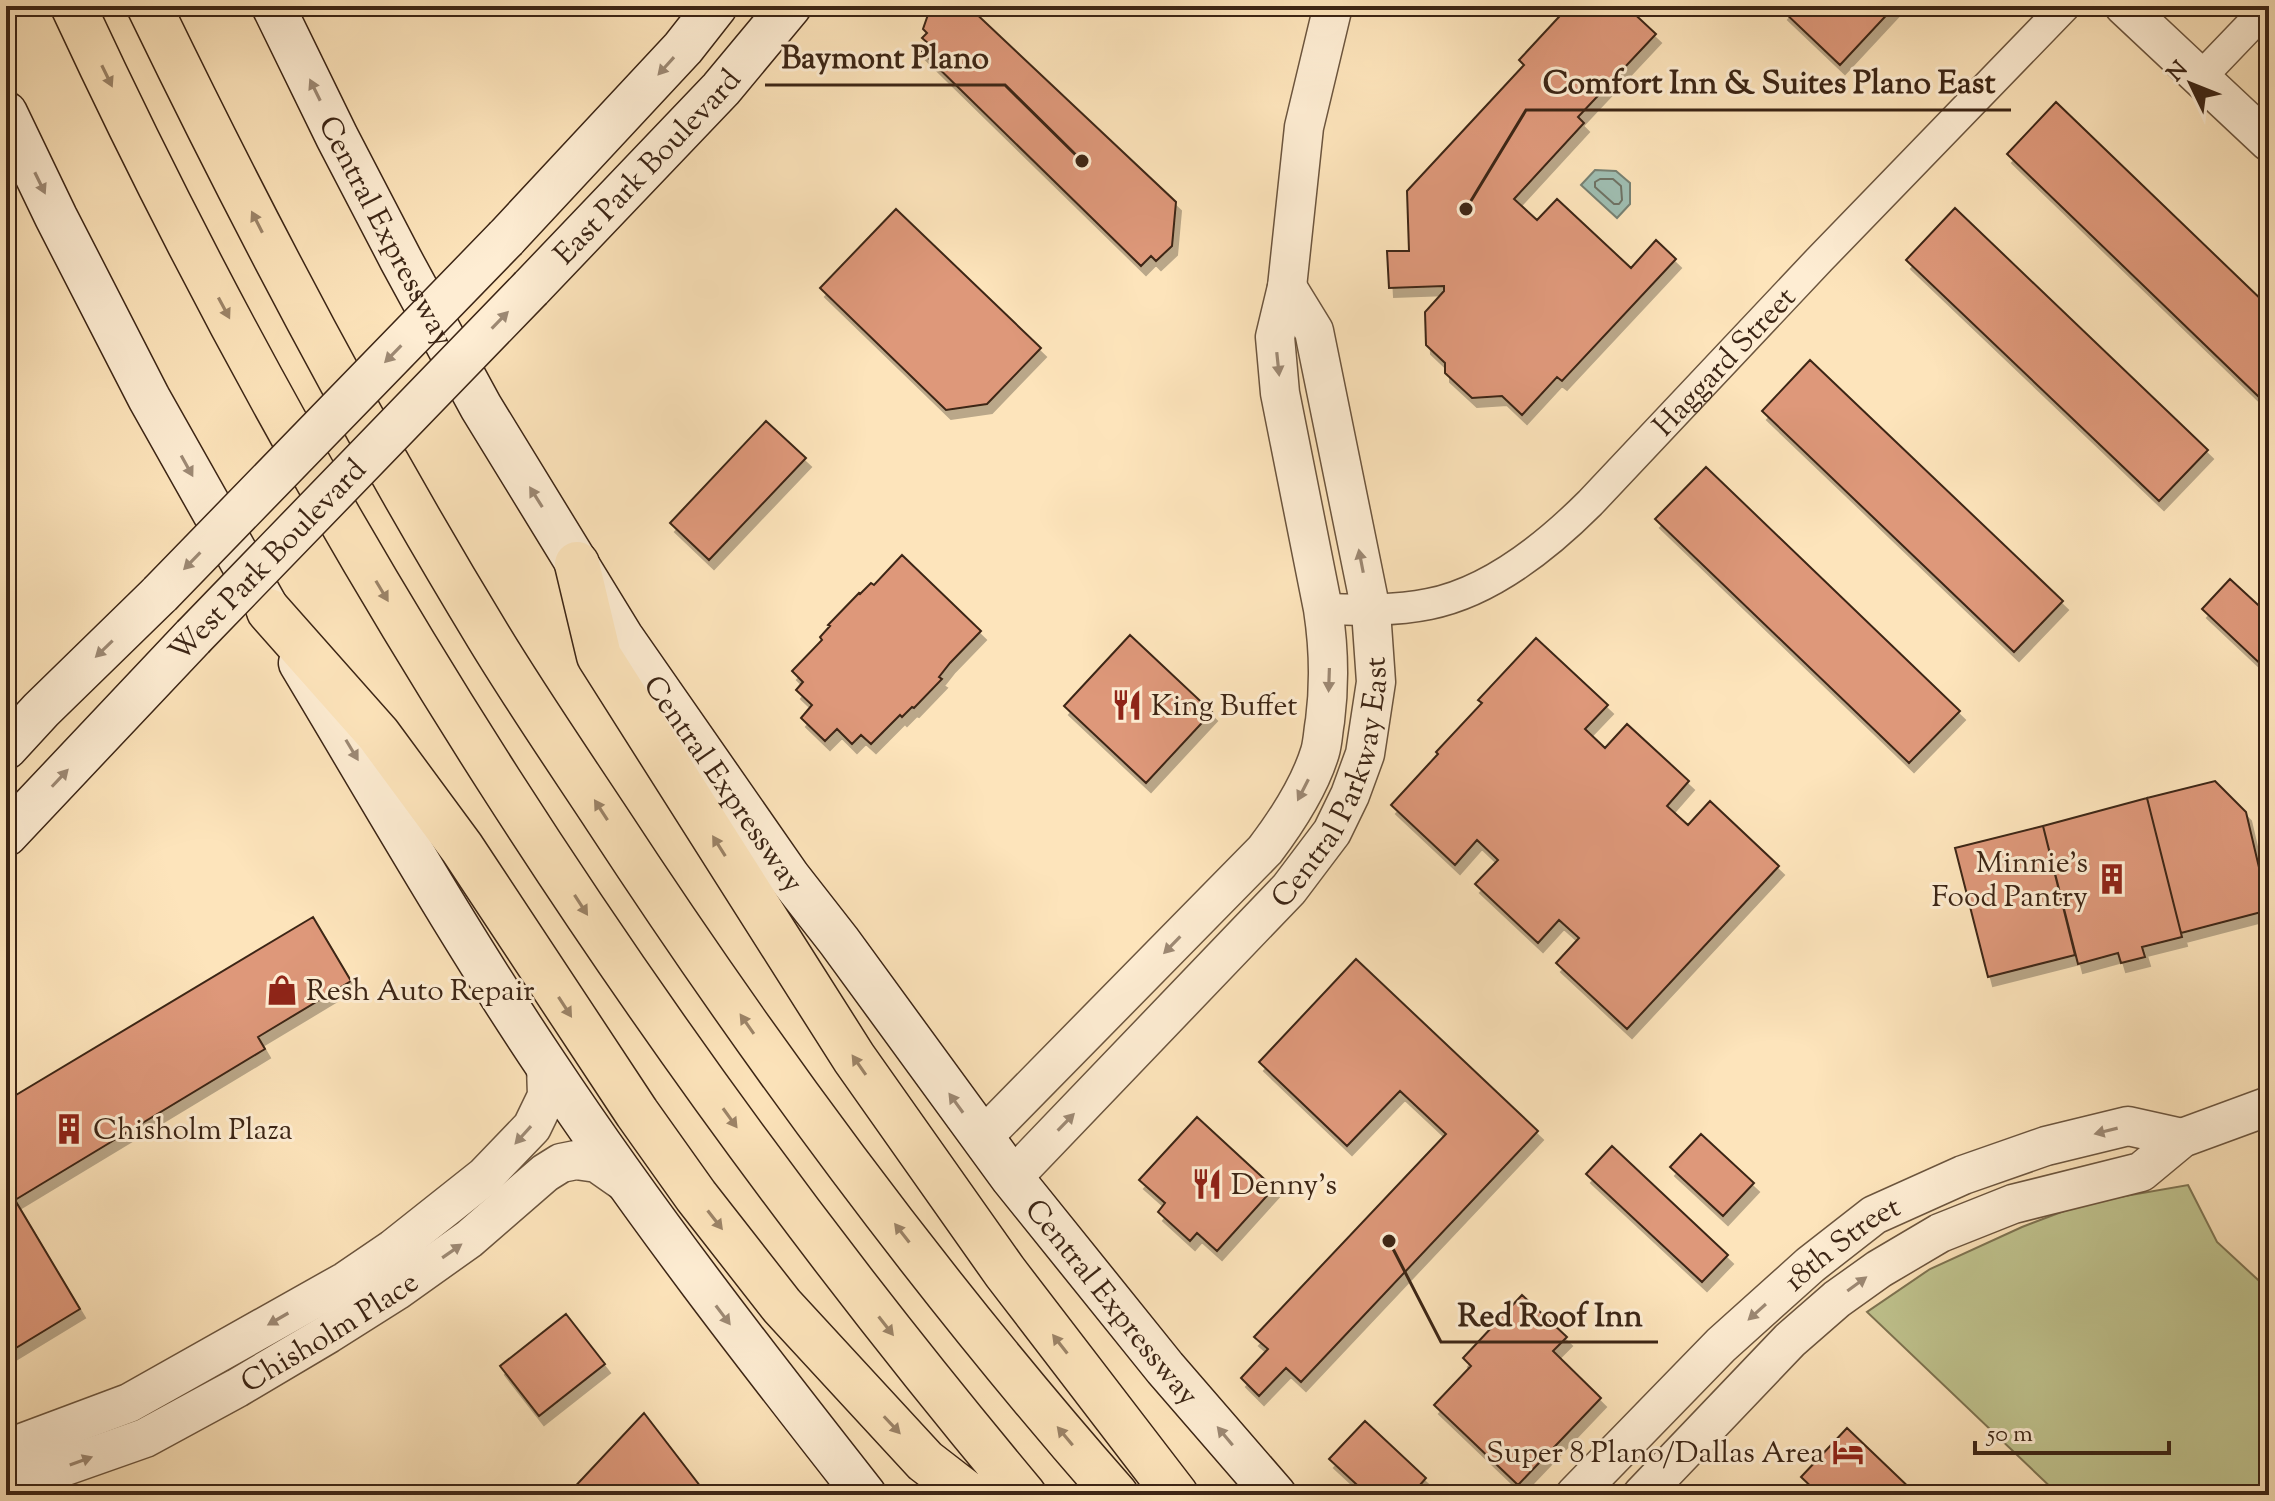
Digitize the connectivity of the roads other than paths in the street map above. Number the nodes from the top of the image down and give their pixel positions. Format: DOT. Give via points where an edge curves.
graph roads {
  1 [pos="73,6"];
  2 [pos="149,6"];
  3 [pos="273,6"];
  4 [pos="716,6"];
  5 [pos="790,6"];
  6 [pos="1333,6"];
  7 [pos="2065,6"];
  8 [pos="2124,6"];
  9 [pos="2269,6"];
  10 [pos="2200,78"];
  11 [pos="6,113"];
  12 [pos="2269,142"];
  13 [pos="506,238"];
  14 [pos="1287,287"];
  15 [pos="531,288"];
  16 [pos="577,564"];
  17 [pos="1323,609"];
  18 [pos="269,611"];
  19 [pos="1371,611"];
  20 [pos="6,748"];
  21 [pos="1282,827"];
  22 [pos="6,835"];
  23 [pos="1318,850"];
  24 [pos="1213,903"];
  25 [pos="1246,934"];
  26 [pos="546,1065"];
  27 [pos="2269,1106"];
  28 [pos="982,1138"];
  29 [pos="2182,1138"];
  30 [pos="2022,1154"];
  31 [pos="1012,1178"];
  32 [pos="627,1184"];
  33 [pos="2037,1198"];
  34 [pos="355,1296"];
  35 [pos="1665,1400"];
  36 [pos="1700,1434"];
  37 [pos="6,1449"];
  38 [pos="7,1485"];
  39 [pos="865,1495"];
  40 [pos="969,1495"];
  41 [pos="1024,1495"];
  42 [pos="1116,1495"];
  43 [pos="1176,1495"];
  44 [pos="1275,1495"];
  45 [pos="1575,1495"];
  46 [pos="1642,1495"];
  1 -- 41 [label="highway, one-way" via="169,204 284,420 488,763 754,1153"];
  42 -- 2 [label="highway, one-way" via="961,1308 800,1099 560,749 488,637 332,365"];
  16 -- 3 [label="main road, Central Expressway, one-way" via="481,407"];
  4 -- 13 [label="main road, East Park Boulevard, one-way"];
  5 -- 15 [label="main road, East Park Boulevard" via="721,89"];
  6 -- 14 [label="street, Central Parkway East" via="1304,127"];
  7 -- 19 [label="street, Haggard Street" via="1567,526 1533,555 1474,589 1430,604"];
  8 -- 10 [label="street"];
  9 -- 10 [label="street"];
  10 -- 12 [label="street"];
  11 -- 18 [label="main road, one-way" via="149,398"];
  13 -- 20 [label="main road, West Park Boulevard, one-way, bridge"];
  14 -- 17 [label="street, Central Parkway East, one-way" via="1275,337 1280,393"];
  19 -- 14 [label="street, Central Parkway East, one-way" via="1314,331"];
  22 -- 15 [label="main road, West Park Boulevard, one-way, bridge"];
  28 -- 16 [label="main road, Central Expressway, one-way" via="789,877"];
  43 -- 16 [label="highway, one-way" via="1005,1272 854,1058 599,656"];
  17 -- 19 [label="street, Haggard Street"];
  17 -- 21 [label="street, Central Parkway East, one-way" via="1330,682 1320,752"];
  18 -- 26 [label="main road, one-way"];
  18 -- 40 [label="highway, one-way" via="378,734 462,848 637,1113 782,1306 925,1461"];
  19 -- 23 [label="street, Central Parkway East" via="1376,682 1365,754 1332,832"];
  21 -- 23 [label="street"];
  21 -- 24 [label="street, Central Parkway East"];
  23 -- 25 [label="street, Central Parkway East"];
  24 -- 25 [label="street"];
  24 -- 28 [label="street, Central Parkway East, one-way"];
  31 -- 25 [label="street, Central Parkway East, one-way"];
  26 -- 32 [label="main road"];
  26 -- 34 [label="street, Chisholm Place, one-way" via="547,1096 532,1127 485,1176 393,1249"];
  27 -- 29 [label="street, 18th Street"];
  28 -- 31 [label="main road, Central Expressway"];
  29 -- 30 [label="street, 18th Street, one-way" via="2128,1126"];
  29 -- 33 [label="street, 18th Street" via="2141,1172"];
  30 -- 33 [label="street"];
  30 -- 35 [label="street, 18th Street, one-way" via="1874,1215 1810,1265"];
  44 -- 31 [label="main road, Central Expressway, one-way"];
  34 -- 32 [label="street, Chisholm Place, one-way" via="469,1239 561,1163 597,1163"];
  32 -- 39 [label="main road, one-way"];
  36 -- 33 [label="street, 18th Street, one-way" via="1790,1340 1879,1269 1940,1233"];
  34 -- 37 [label="street, Chisholm Place, one-way" via="129,1403"];
  38 -- 34 [label="street, Chisholm Place, one-way" via="145,1438 237,1388"];
  35 -- 36 [label="street"];
  35 -- 45 [label="street, 18th Street"];
  36 -- 46 [label="street, 18th Street"];
}
